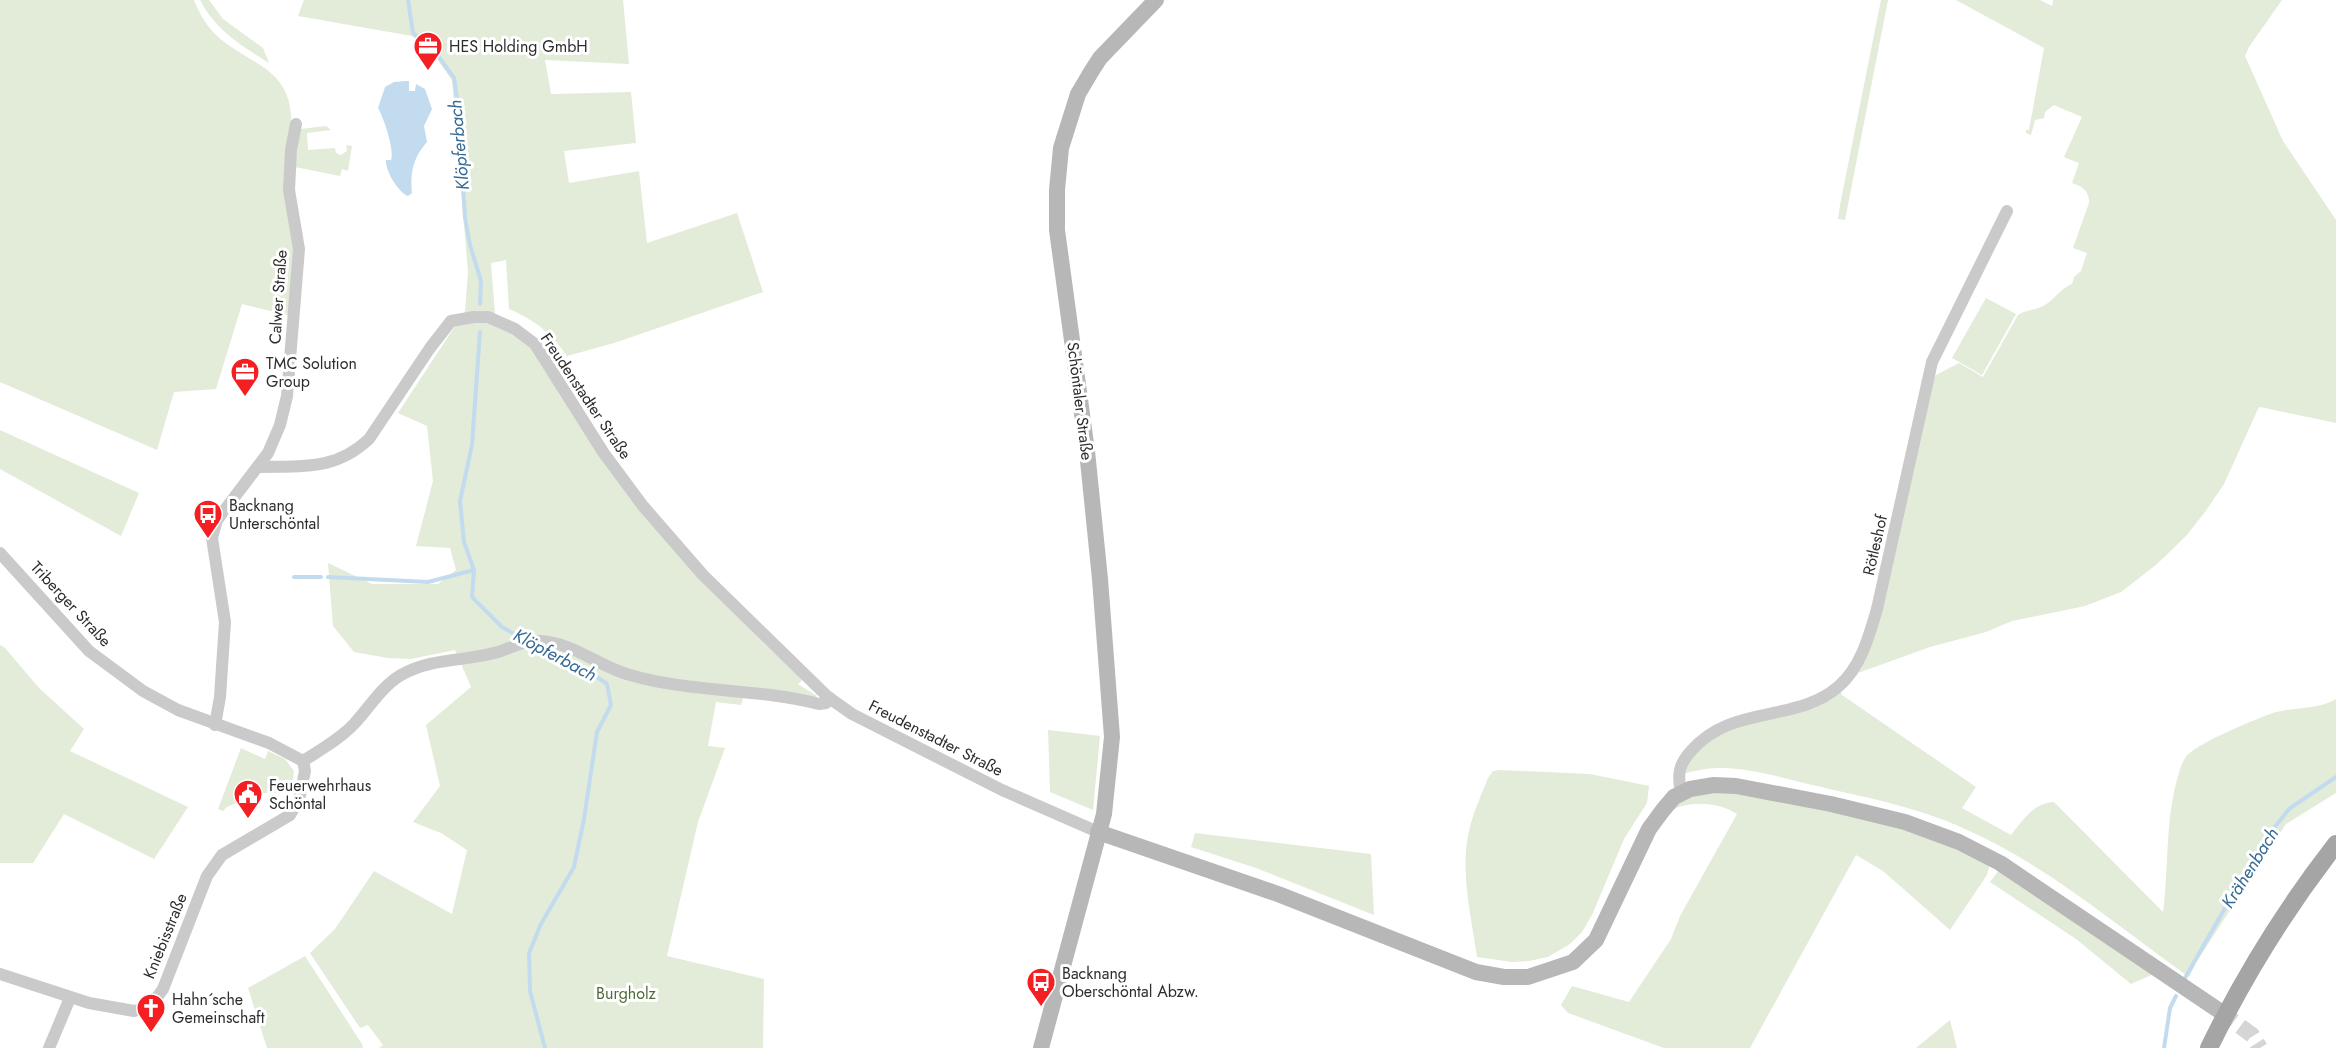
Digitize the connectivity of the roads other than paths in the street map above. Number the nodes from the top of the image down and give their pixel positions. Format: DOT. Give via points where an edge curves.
graph roads {
  1 [pos="1156,0"];
  2 [pos="296,124"];
  3 [pos="2007,211"];
  4 [pos="259,467"];
  5 [pos="0,553"];
  6 [pos="830,698"];
  7 [pos="215,725"];
  8 [pos="303,761"];
  9 [pos="1681,792"];
  10 [pos="1098,832"];
  11 [pos="2336,844"];
  12 [pos="0,974"];
  13 [pos="70,998"];
  14 [pos="2221,1012"];
  15 [pos="50,1048"];
  16 [pos="1041,1048"];
  17 [pos="2209,1048"];
  1 -- 10 [label="street, Schöntaler Straße" via="1100,58 1085,82 1061,148 1057,190 1057,230 1100,579 1112,737 1104,814"];
  2 -- 4 [label="street, Calwer Straße" via="289,190 299,249 286,396 280,425"];
  3 -- 9 [label="street, Rötleshof" via="1932,362 1877,609 1853,670 1838,687 1815,700 1738,720 1708,735 1681,764"];
  4 -- 6 [label="street, Freudenstadter Straße" via="328,464 346,457 369,439 451,321 474,317 501,322 535,344 603,452 688,558"];
  4 -- 7 [label="street" via="213,528 225,622"];
  5 -- 7 [label="street, Triberger Straße" via="89,651 143,691"];
  6 -- 8 [label="street" via="819,704 750,691 666,683 628,675 562,645 531,641 474,657 445,659 399,676 353,726"];
  6 -- 10 [label="street, Freudenstadter Straße" via="1002,790"];
  7 -- 8 [label="street" via="269,743"];
  8 -- 13 [label="street, Kniebisstraße" via="305,771 299,800 290,814 222,855 207,876 163,989 150,1007 134,1011"];
  9 -- 10 [label="street" via="1649,829 1596,940 1573,962 1527,977 1476,972 1278,894"];
  9 -- 14 [label="street" via="1714,785 1737,786 1905,822 1959,842 2000,863"];
  10 -- 16 [label="street, Schöntaler Straße"];
  11 -- 17 [label="main road" via="2251,968"];
  12 -- 13 [label="street, Kniebisstraße"];
  13 -- 15 [label="street"];
}
